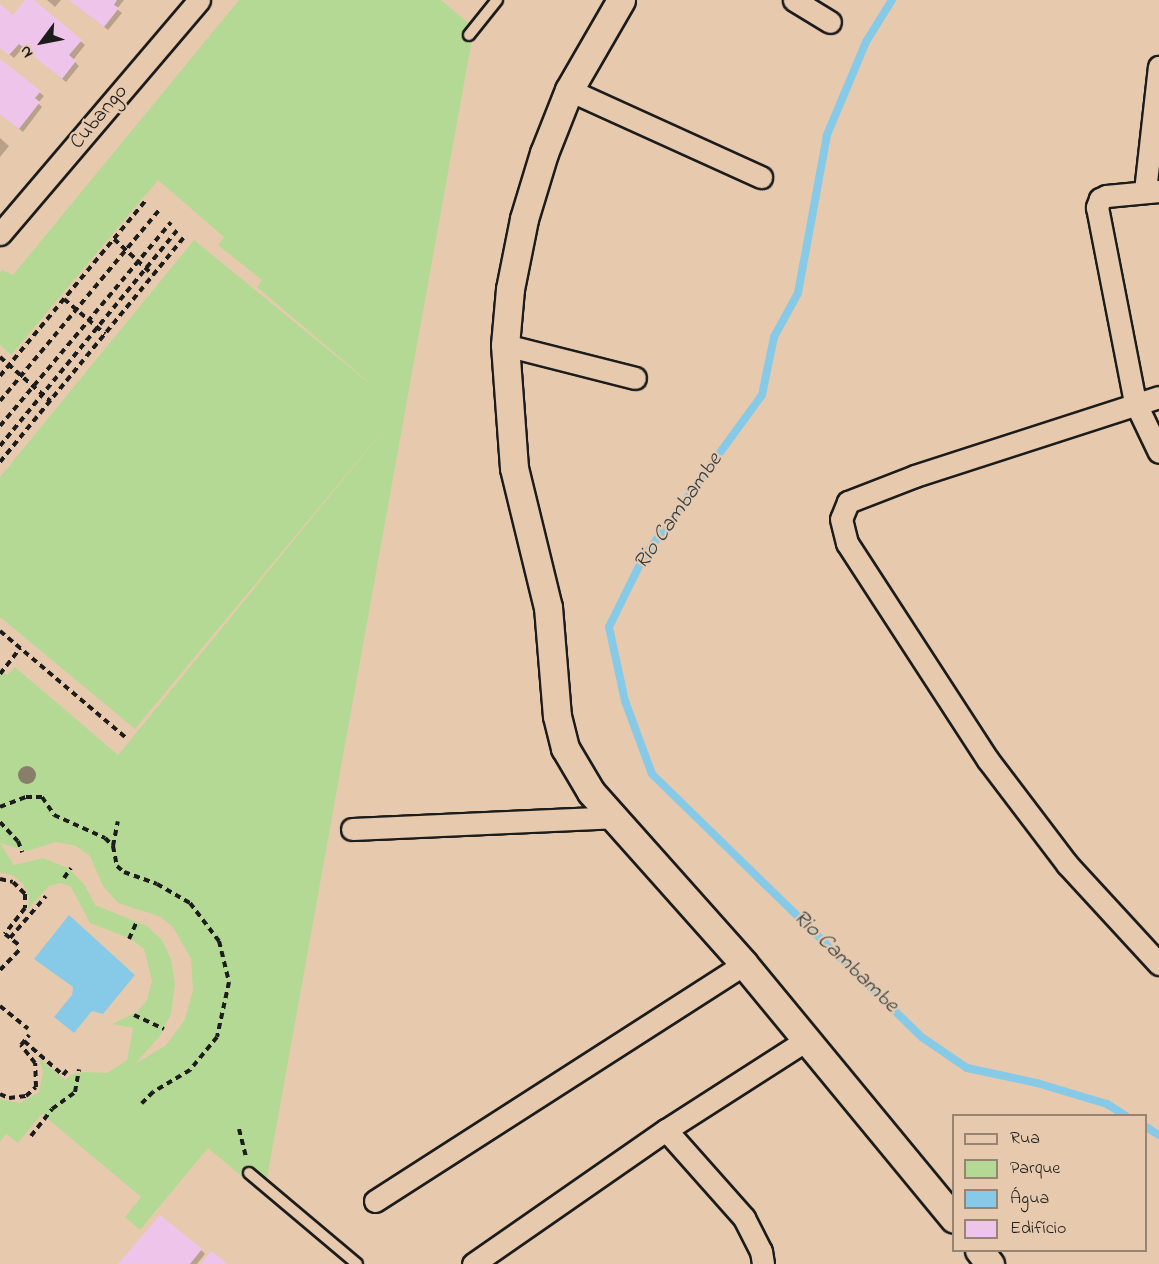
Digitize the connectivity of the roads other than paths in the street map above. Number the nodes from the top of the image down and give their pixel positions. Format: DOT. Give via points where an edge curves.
graph roads {
  1 [pos="199,0"];
  2 [pos="497,0"];
  3 [pos="621,0"];
  4 [pos="794,0"];
  5 [pos="830,22"];
  6 [pos="469,35"];
  7 [pos="1159,67"];
  8 [pos="569,90"];
  9 [pos="761,177"];
  10 [pos="1152,191"];
  11 [pos="0,234"];
  12 [pos="505,345"];
  13 [pos="634,378"];
  14 [pos="1159,397"];
  15 [pos="1135,402"];
  16 [pos="1159,452"];
  17 [pos="614,817"];
  18 [pos="352,829"];
  19 [pos="1156,957"];
  20 [pos="744,964"];
  21 [pos="806,1040"];
  22 [pos="666,1130"];
  23 [pos="249,1173"];
  24 [pos="375,1201"];
  25 [pos="952,1218"];
  26 [pos="980,1252"];
  27 [pos="357,1264"];
  28 [pos="473,1264"];
  29 [pos="763,1264"];
  30 [pos="990,1264"];
  1 -- 11 [label="street, Cubango"];
  2 -- 6 [label="lane"];
  3 -- 8 [label="street"];
  4 -- 5 [label="street"];
  7 -- 10 [label="street"];
  8 -- 9 [label="street"];
  8 -- 12 [label="street" via="524,219 510,289"];
  10 -- 15 [label="street" via="1106,196 1097,207"];
  12 -- 13 [label="street"];
  12 -- 17 [label="street" via="514,468 548,607 557,716 565,748 578,773"];
  14 -- 15 [label="street"];
  15 -- 16 [label="street"];
  15 -- 19 [label="street" via="848,502 841,519 847,543 988,760 1067,864"];
  17 -- 18 [label="street"];
  17 -- 20 [label="street"];
  20 -- 21 [label="street"];
  20 -- 24 [label="street"];
  21 -- 22 [label="street"];
  21 -- 25 [label="street"];
  22 -- 28 [label="street"];
  22 -- 29 [label="street" via="744,1218"];
  23 -- 27 [label="lane"];
  26 -- 30 [label="street"];
}
